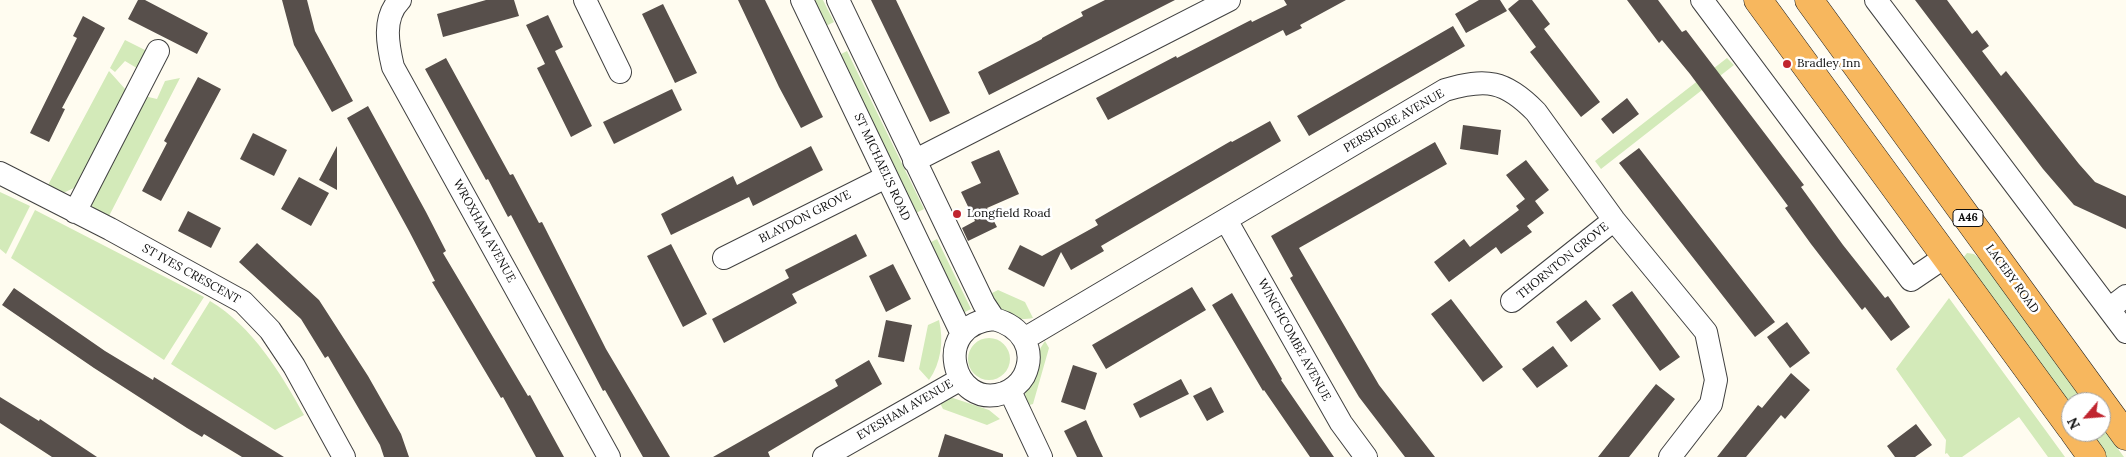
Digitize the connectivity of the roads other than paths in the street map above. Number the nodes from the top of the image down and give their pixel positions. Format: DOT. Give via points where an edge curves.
graph roads {
  1 [pos="400,0"];
  2 [pos="585,0"];
  3 [pos="802,0"];
  4 [pos="838,0"];
  5 [pos="1230,0"];
  6 [pos="1702,0"];
  7 [pos="1758,0"];
  8 [pos="1809,0"];
  9 [pos="1876,0"];
  10 [pos="853,31"];
  11 [pos="824,45"];
  12 [pos="158,52"];
  13 [pos="620,72"];
  14 [pos="914,161"];
  15 [pos="0,173"];
  16 [pos="886,176"];
  17 [pos="75,212"];
  18 [pos="943,220"];
  19 [pos="1226,220"];
  20 [pos="1614,220"];
  21 [pos="914,234"];
  22 [pos="724,258"];
  23 [pos="1945,258"];
  24 [pos="1512,301"];
  25 [pos="2118,302"];
  26 [pos="994,319"];
  27 [pos="2126,332"];
  28 [pos="962,334"];
  29 [pos="1024,339"];
  30 [pos="960,379"];
  31 [pos="1010,391"];
  32 [pos="2061,415"];
  33 [pos="2126,436"];
  34 [pos="2081,442"];
  35 [pos="344,457"];
  36 [pos="609,457"];
  37 [pos="824,457"];
  38 [pos="1041,457"];
  39 [pos="1366,457"];
  40 [pos="1670,457"];
  41 [pos="2092,457"];
  1 -- 36 [label="street, WROXHAM AVENUE" via="389,20 387,44 393,67"];
  2 -- 13 [label="street"];
  3 -- 11 [label="street, ST MICHAEL'S ROAD"];
  4 -- 10 [label="street"];
  5 -- 14 [label="street"];
  6 -- 23 [label="street" via="1911,280"];
  7 -- 23 [label="highway"];
  8 -- 33 [label="highway, LACEBY ROAD / A46"];
  9 -- 25 [label="street"];
  10 -- 11 [label="street"];
  10 -- 14 [label="street"];
  11 -- 16 [label="street, ST MICHAEL'S ROAD"];
  12 -- 17 [label="street"];
  14 -- 18 [label="street"];
  15 -- 17 [label="street, ST IVES CRESCENT"];
  16 -- 21 [label="street, ST MICHAEL'S ROAD"];
  16 -- 22 [label="street, BLAYDON GROVE"];
  17 -- 35 [label="street, ST IVES CRESCENT" via="243,302 270,330 294,366"];
  18 -- 21 [label="street"];
  18 -- 26 [label="street"];
  19 -- 20 [label="street, PERSHORE AVENUE" via="1445,90 1474,82 1503,86 1522,97"];
  19 -- 29 [label="street, PERSHORE AVENUE"];
  19 -- 39 [label="street, WINCHCOMBE AVENUE" via="1341,423"];
  20 -- 24 [label="street, THORNTON GROVE"];
  20 -- 40 [label="street, PERSHORE AVENUE" via="1706,332 1716,380 1711,404"];
  21 -- 28 [label="street, ST MICHAEL'S ROAD"];
  23 -- 32 [label="highway"];
  25 -- 27 [label="street"];
  26 -- 28 [label="street" via="972,325"];
  26 -- 29 [label="street" via="1018,330"];
  28 -- 30 [label="street" via="954,354"];
  29 -- 31 [label="street" via="1030,355 1028,368 1022,380"];
  30 -- 31 [label="street" via="972,390 984,394"];
  30 -- 37 [label="street, EVESHAM AVENUE"];
  31 -- 38 [label="street"];
  34 -- 41 [label="highway"];
}
